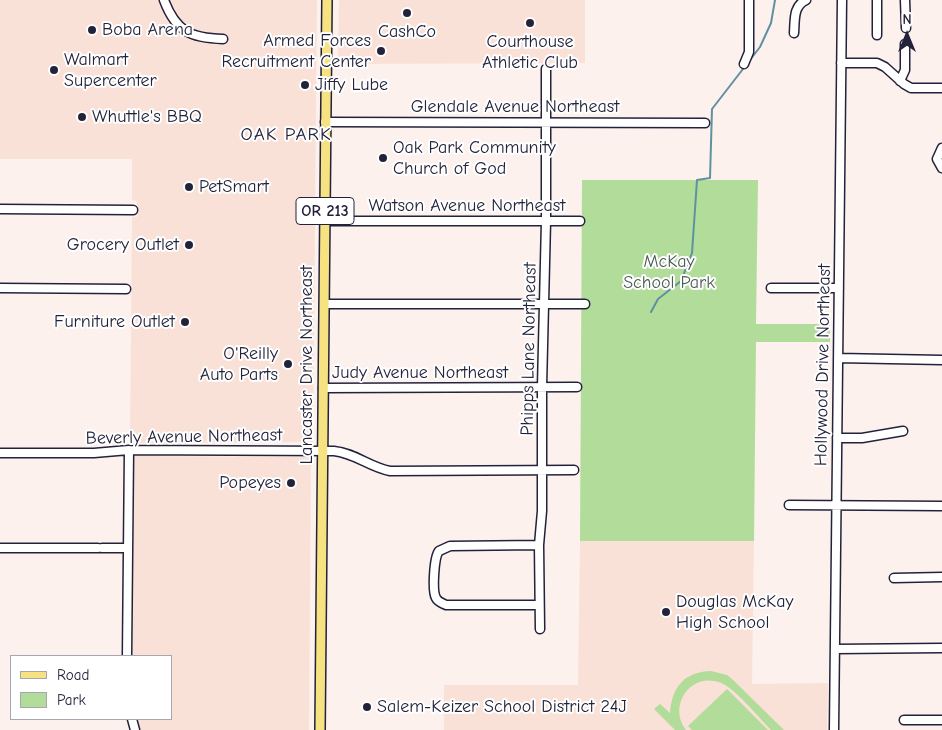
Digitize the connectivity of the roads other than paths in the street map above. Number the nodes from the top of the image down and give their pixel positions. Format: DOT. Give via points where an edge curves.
graph roads {
  1 [pos="164,0"];
  2 [pos="327,0"];
  3 [pos="749,0"];
  4 [pos="806,0"];
  5 [pos="842,0"];
  6 [pos="877,0"];
  7 [pos="905,0"];
  8 [pos="906,28"];
  9 [pos="794,33"];
  10 [pos="877,35"];
  11 [pos="223,39"];
  12 [pos="905,44"];
  13 [pos="841,62"];
  14 [pos="744,64"];
  15 [pos="546,69"];
  16 [pos="900,81"];
  17 [pos="942,88"];
  18 [pos="326,122"];
  19 [pos="546,122"];
  20 [pos="705,123"];
  21 [pos="942,148"];
  22 [pos="942,168"];
  23 [pos="0,209"];
  24 [pos="133,210"];
  25 [pos="324,221"];
  26 [pos="546,221"];
  27 [pos="580,221"];
  28 [pos="0,288"];
  29 [pos="771,288"];
  30 [pos="838,288"];
  31 [pos="126,289"];
  32 [pos="324,304"];
  33 [pos="544,304"];
  34 [pos="584,304"];
  35 [pos="838,358"];
  36 [pos="942,360"];
  37 [pos="542,387"];
  38 [pos="577,387"];
  39 [pos="322,388"];
  40 [pos="903,431"];
  41 [pos="837,438"];
  42 [pos="129,450"];
  43 [pos="322,451"];
  44 [pos="0,453"];
  45 [pos="542,470"];
  46 [pos="574,470"];
  47 [pos="789,505"];
  48 [pos="836,506"];
  49 [pos="942,506"];
  50 [pos="539,545"];
  51 [pos="0,548"];
  52 [pos="128,548"];
  53 [pos="894,578"];
  54 [pos="942,578"];
  55 [pos="539,605"];
  56 [pos="540,629"];
  57 [pos="942,648"];
  58 [pos="835,649"];
  59 [pos="127,655"];
  60 [pos="904,720"];
  61 [pos="942,720"];
  62 [pos="320,730"];
  63 [pos="834,730"];
  1 -- 11 [label="street" via="181,29 198,37"];
  2 -- 18 [label="main road, Lancaster Drive Northeast / OR 213"];
  3 -- 14 [label="street" via="749,52"];
  4 -- 9 [label="street" via="796,10"];
  5 -- 13 [label="street, Hollywood Drive Northeast"];
  6 -- 10 [label="street"];
  7 -- 8 [label="street"];
  12 -- 16 [label="street" via="905,70"];
  13 -- 16 [label="street" via="877,63"];
  13 -- 30 [label="street, Hollywood Drive Northeast"];
  15 -- 19 [label="street, Phipps Lane Northeast"];
  16 -- 17 [label="street" via="911,88"];
  18 -- 19 [label="street, Glendale Avenue Northeast"];
  18 -- 25 [label="main road, Lancaster Drive Northeast / OR 213"];
  19 -- 20 [label="street, Glendale Avenue Northeast"];
  19 -- 26 [label="street, Phipps Lane Northeast"];
  21 -- 22 [label="street" via="937,159"];
  23 -- 24 [label="street"];
  25 -- 26 [label="street, Watson Avenue Northeast"];
  25 -- 32 [label="main road, Lancaster Drive Northeast / OR 213"];
  26 -- 27 [label="street, Watson Avenue Northeast"];
  26 -- 33 [label="street, Phipps Lane Northeast"];
  28 -- 31 [label="street"];
  29 -- 30 [label="street"];
  30 -- 35 [label="street, Hollywood Drive Northeast"];
  32 -- 33 [label="street"];
  32 -- 39 [label="main road, Lancaster Drive Northeast / OR 213"];
  33 -- 34 [label="street"];
  33 -- 37 [label="street, Phipps Lane Northeast"];
  35 -- 36 [label="street"];
  35 -- 41 [label="street, Hollywood Drive Northeast"];
  37 -- 38 [label="street, Judy Avenue Northeast"];
  37 -- 39 [label="street, Judy Avenue Northeast"];
  37 -- 45 [label="street, Phipps Lane Northeast"];
  39 -- 43 [label="main road, Lancaster Drive Northeast / OR 213"];
  40 -- 41 [label="street" via="862,438"];
  41 -- 48 [label="street, Hollywood Drive Northeast"];
  42 -- 43 [label="street, Beverly Avenue Northeast"];
  42 -- 44 [label="street, Beverly Avenue Northeast"];
  42 -- 52 [label="street"];
  43 -- 45 [label="street, Beverly Avenue Northeast" via="349,453 371,465 390,470"];
  43 -- 62 [label="main road, Lancaster Drive Northeast / OR 213"];
  45 -- 46 [label="street, Beverly Avenue Northeast"];
  45 -- 50 [label="street, Phipps Lane Northeast"];
  47 -- 48 [label="street"];
  48 -- 49 [label="street"];
  48 -- 58 [label="street, Hollywood Drive Northeast"];
  50 -- 55 [label="street, Phipps Lane Northeast"];
  50 -- 55 [label="street" via="450,546 439,551 435,560 434,593 446,605"];
  51 -- 52 [label="street"];
  52 -- 59 [label="street"];
  53 -- 54 [label="street"];
  55 -- 56 [label="street, Phipps Lane Northeast"];
  57 -- 58 [label="street"];
  58 -- 63 [label="street, Hollywood Drive Northeast"];
  60 -- 61 [label="street"];
}
